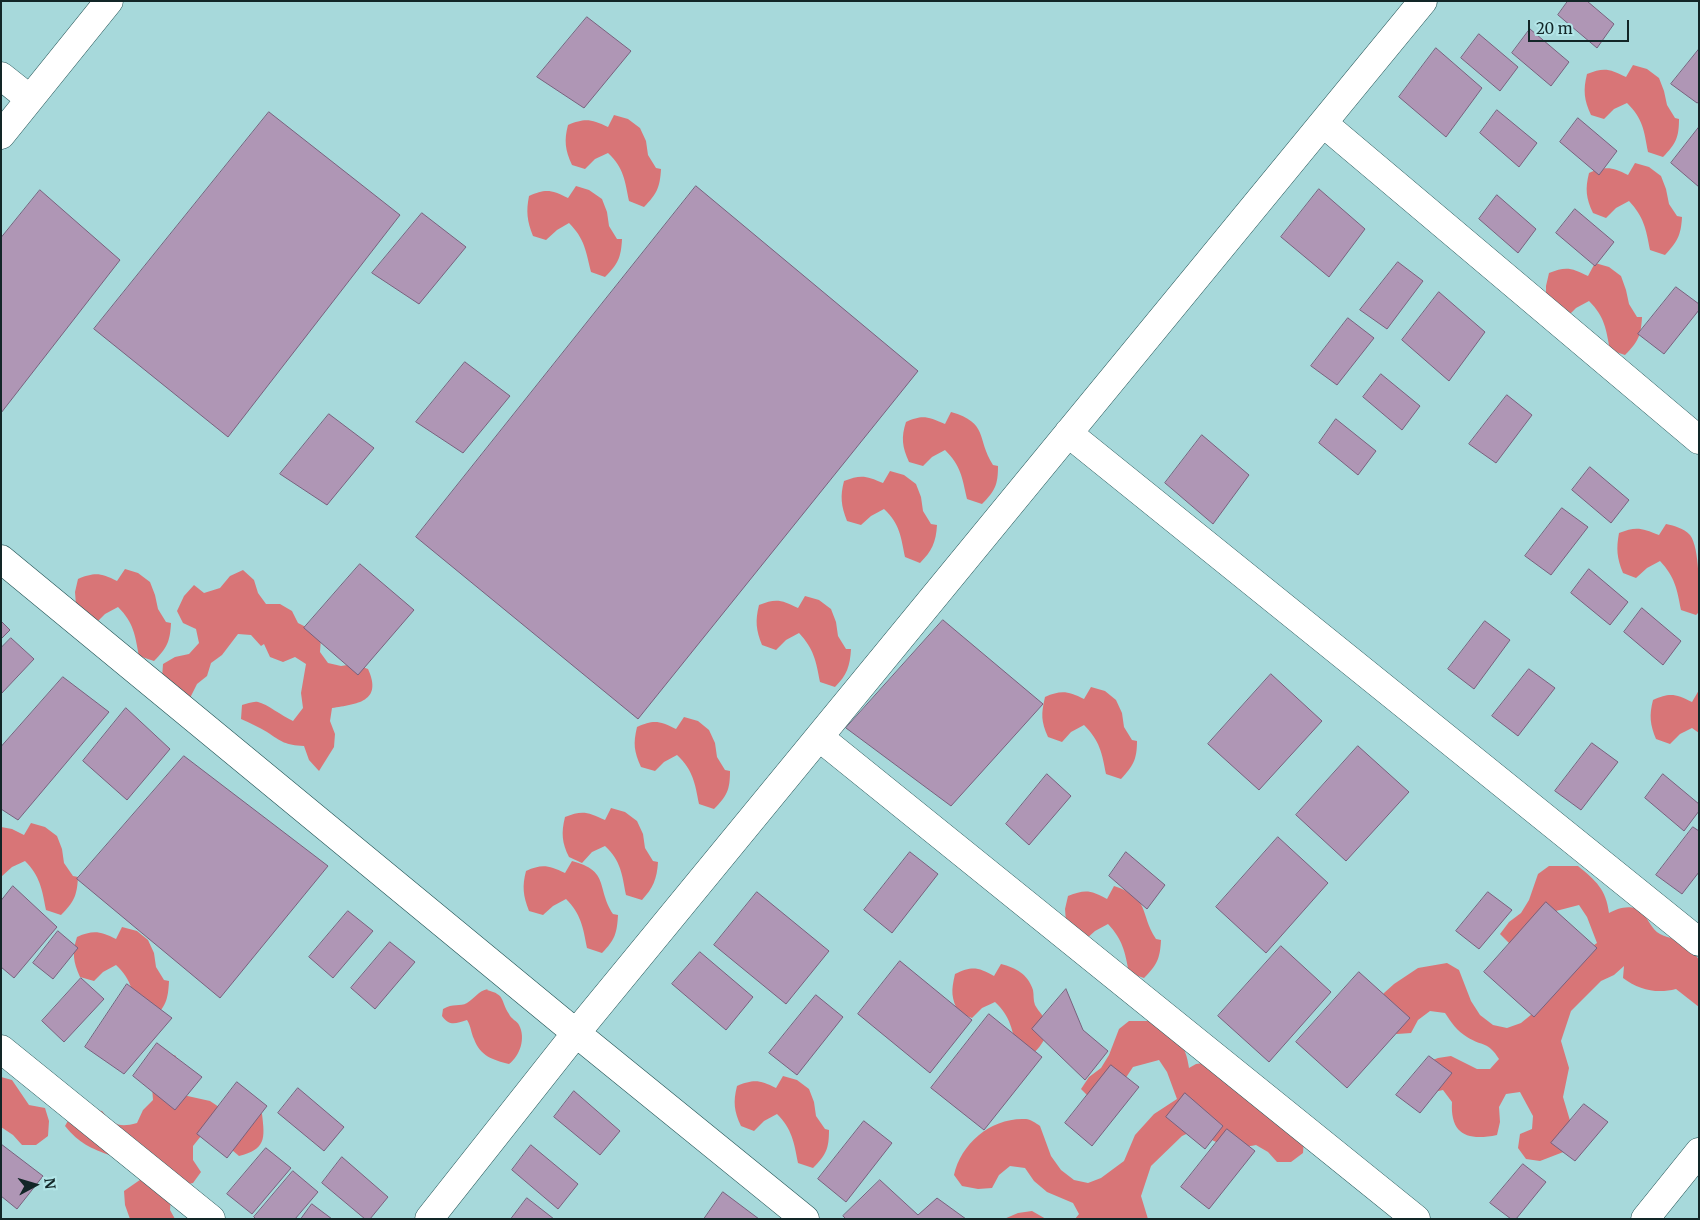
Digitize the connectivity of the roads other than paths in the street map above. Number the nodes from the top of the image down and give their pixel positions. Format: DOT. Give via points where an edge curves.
graph roads {
  1 [pos="109,1"];
  2 [pos="1423,1"];
  3 [pos="1,76"];
  4 [pos="30,100"];
  5 [pos="1323,123"];
  6 [pos="1,135"];
  7 [pos="1068,433"];
  8 [pos="1699,440"];
  9 [pos="1,559"];
  10 [pos="819,737"];
  11 [pos="1699,942"];
  12 [pos="576,1033"];
  13 [pos="1,1049"];
  14 [pos="1699,1152"];
  15 [pos="211,1219"];
  16 [pos="429,1219"];
  17 [pos="805,1219"];
  18 [pos="1416,1219"];
  19 [pos="1645,1219"];
  1 -- 4 [label="street"];
  2 -- 5 [label="street"];
  3 -- 4 [label="street"];
  4 -- 6 [label="street"];
  5 -- 7 [label="street"];
  5 -- 8 [label="street"];
  7 -- 10 [label="street"];
  7 -- 11 [label="street"];
  9 -- 12 [label="street"];
  10 -- 12 [label="street"];
  10 -- 18 [label="street"];
  12 -- 16 [label="street"];
  12 -- 17 [label="street"];
  13 -- 15 [label="street"];
  14 -- 19 [label="street"];
}
